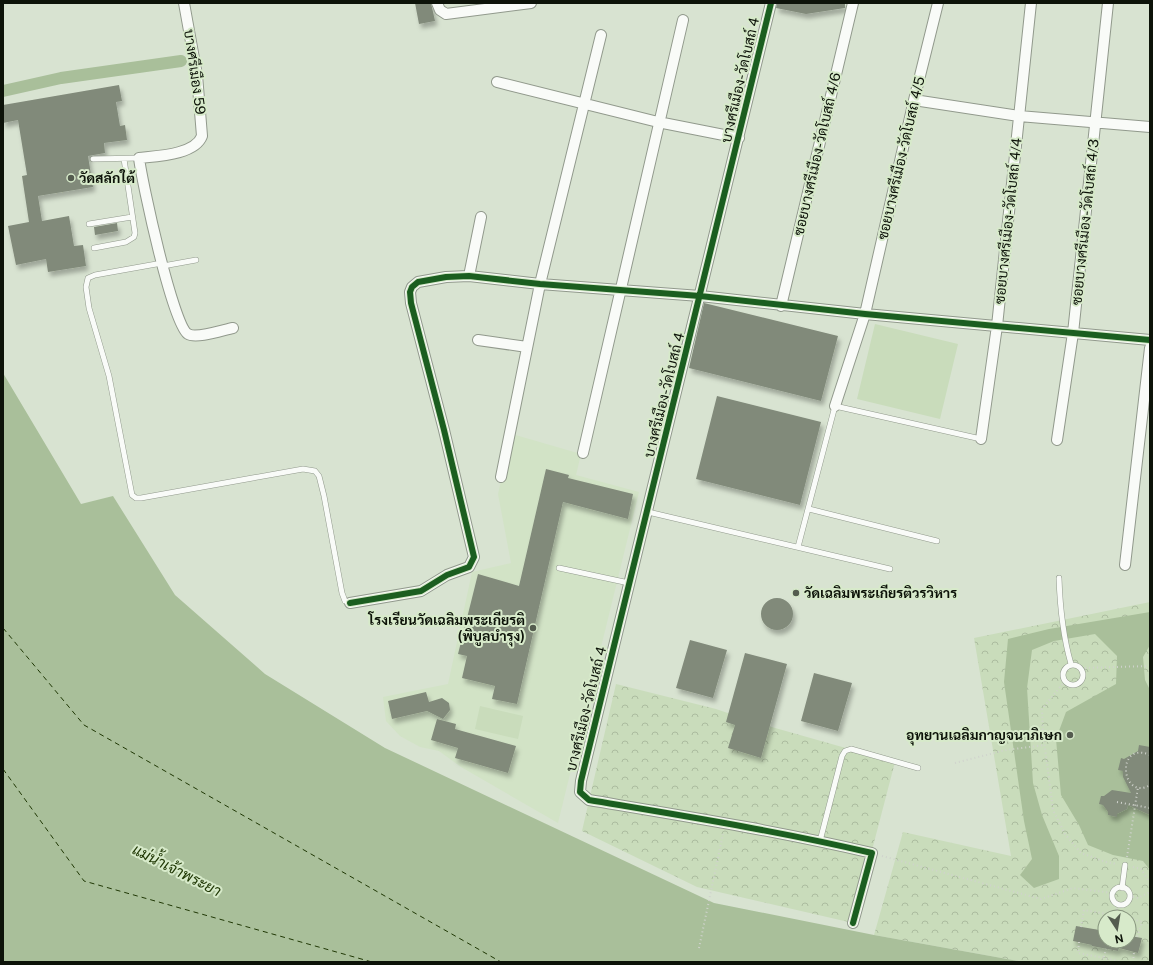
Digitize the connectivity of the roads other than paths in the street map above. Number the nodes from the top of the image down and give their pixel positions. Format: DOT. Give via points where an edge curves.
graph roads {
  1 [pos="184,3"];
  2 [pos="437,3"];
  3 [pos="531,3"];
  4 [pos="770,3"];
  5 [pos="853,3"];
  6 [pos="938,3"];
  7 [pos="1031,3"];
  8 [pos="1108,3"];
  9 [pos="683,20"];
  10 [pos="601,35"];
  11 [pos="497,82"];
  12 [pos="914,100"];
  13 [pos="584,103"];
  14 [pos="1019,116"];
  15 [pos="1096,121"];
  16 [pos="658,122"];
  17 [pos="1150,126"];
  18 [pos="739,138"];
  19 [pos="139,158"];
  20 [pos="93,159"];
  21 [pos="124,159"];
  22 [pos="132,217"];
  23 [pos="481,217"];
  24 [pos="89,224"];
  25 [pos="94,248"];
  26 [pos="196,260"];
  27 [pos="163,265"];
  28 [pos="469,276"];
  29 [pos="540,284"];
  30 [pos="620,290"];
  31 [pos="700,296"];
  32 [pos="780,306"];
  33 [pos="865,314"];
  34 [pos="997,326"];
  35 [pos="233,328"];
  36 [pos="1073,332"];
  37 [pos="478,340"];
  38 [pos="1150,340"];
  39 [pos="527,347"];
  40 [pos="1150,348"];
  41 [pos="835,406"];
  42 [pos="981,439"];
  43 [pos="1057,440"];
  44 [pos="584,452"];
  45 [pos="500,477"];
  46 [pos="809,509"];
  47 [pos="648,512"];
  48 [pos="937,541"];
  49 [pos="798,547"];
  50 [pos="1124,565"];
  51 [pos="559,568"];
  52 [pos="890,569"];
  53 [pos="1059,578"];
  54 [pos="629,583"];
  55 [pos="350,603"];
  56 [pos="1071,664"];
  57 [pos="918,768"];
  58 [pos="820,841"];
  59 [pos="1125,865"];
  60 [pos="1122,888"];
  61 [pos="853,923"];
  1 -- 19 [label="street, บางศรีเมือง 59" via="198,90 202,127 200,142 192,148"];
  2 -- 3 [label="street" via="440,10 446,14"];
  4 -- 18 [label="street, บางศรีเมือง-วัดโบสถ์ 4"];
  5 -- 32 [label="street, ซอยบางศรีเมือง-วัดโบสถ์ 4/6"];
  6 -- 12 [label="street, ซอยบางศรีเมือง-วัดโบสถ์ 4/5"];
  7 -- 14 [label="street, ซอยบางศรีเมือง-วัดโบสถ์ 4/4"];
  8 -- 15 [label="street, ซอยบางศรีเมือง-วัดโบสถ์ 4/3"];
  9 -- 16 [label="street"];
  10 -- 13 [label="street"];
  11 -- 13 [label="street"];
  12 -- 14 [label="street"];
  12 -- 33 [label="street, ซอยบางศรีเมือง-วัดโบสถ์ 4/5"];
  13 -- 16 [label="street"];
  13 -- 29 [label="street"];
  14 -- 15 [label="street"];
  14 -- 34 [label="street, ซอยบางศรีเมือง-วัดโบสถ์ 4/4"];
  15 -- 17 [label="street"];
  15 -- 36 [label="street, ซอยบางศรีเมือง-วัดโบสถ์ 4/3"];
  16 -- 18 [label="street"];
  16 -- 30 [label="street"];
  18 -- 31 [label="street, บางศรีเมือง-วัดโบสถ์ 4"];
  19 -- 21 [label="lane"];
  19 -- 27 [label="street"];
  20 -- 21 [label="lane"];
  21 -- 22 [label="lane"];
  22 -- 24 [label="lane"];
  22 -- 25 [label="lane" via="135,233 132,240"];
  23 -- 28 [label="street"];
  26 -- 27 [label="lane"];
  27 -- 35 [label="street" via="184,332 190,336"];
  27 -- 55 [label="lane" via="95,274 88,278 86,287 89,308 109,376 132,495 141,498 303,469 315,471 324,496 342,593 345,601"];
  28 -- 29 [label="street"];
  28 -- 55 [label="street" via="418,282 410,292 474,557 470,567 447,575 420,591"];
  29 -- 30 [label="street"];
  29 -- 39 [label="street"];
  30 -- 31 [label="street"];
  30 -- 44 [label="street"];
  31 -- 32 [label="street"];
  31 -- 47 [label="street, บางศรีเมือง-วัดโบสถ์ 4"];
  32 -- 33 [label="street"];
  33 -- 34 [label="street"];
  33 -- 41 [label="street, ซอยบางศรีเมือง-วัดโบสถ์ 4/5"];
  34 -- 36 [label="street"];
  34 -- 42 [label="street, ซอยบางศรีเมือง-วัดโบสถ์ 4/4"];
  36 -- 38 [label="street"];
  36 -- 43 [label="street, ซอยบางศรีเมือง-วัดโบสถ์ 4/3"];
  37 -- 39 [label="street"];
  39 -- 45 [label="street"];
  40 -- 50 [label="street"];
  41 -- 42 [label="lane"];
  41 -- 46 [label="lane"];
  46 -- 48 [label="lane"];
  46 -- 49 [label="lane"];
  47 -- 49 [label="lane"];
  47 -- 54 [label="street, บางศรีเมือง-วัดโบสถ์ 4"];
  49 -- 52 [label="lane"];
  51 -- 54 [label="lane"];
  53 -- 56 [label="lane" via="1064,641"];
  54 -- 58 [label="street, บางศรีเมือง-วัดโบสถ์ 4" via="580,792 589,800 725,822"];
  56 -- 56 [label="lane" via="1064,670 1065,681 1071,685 1080,682 1084,676 1081,668"];
  57 -- 58 [label="lane" via="851,749 845,751"];
  58 -- 61 [label="street" via="872,853"];
  59 -- 60 [label="lane"];
  60 -- 60 [label="lane" via="1117,888 1113,893 1112,899 1118,904 1126,903 1129,896"];
}
